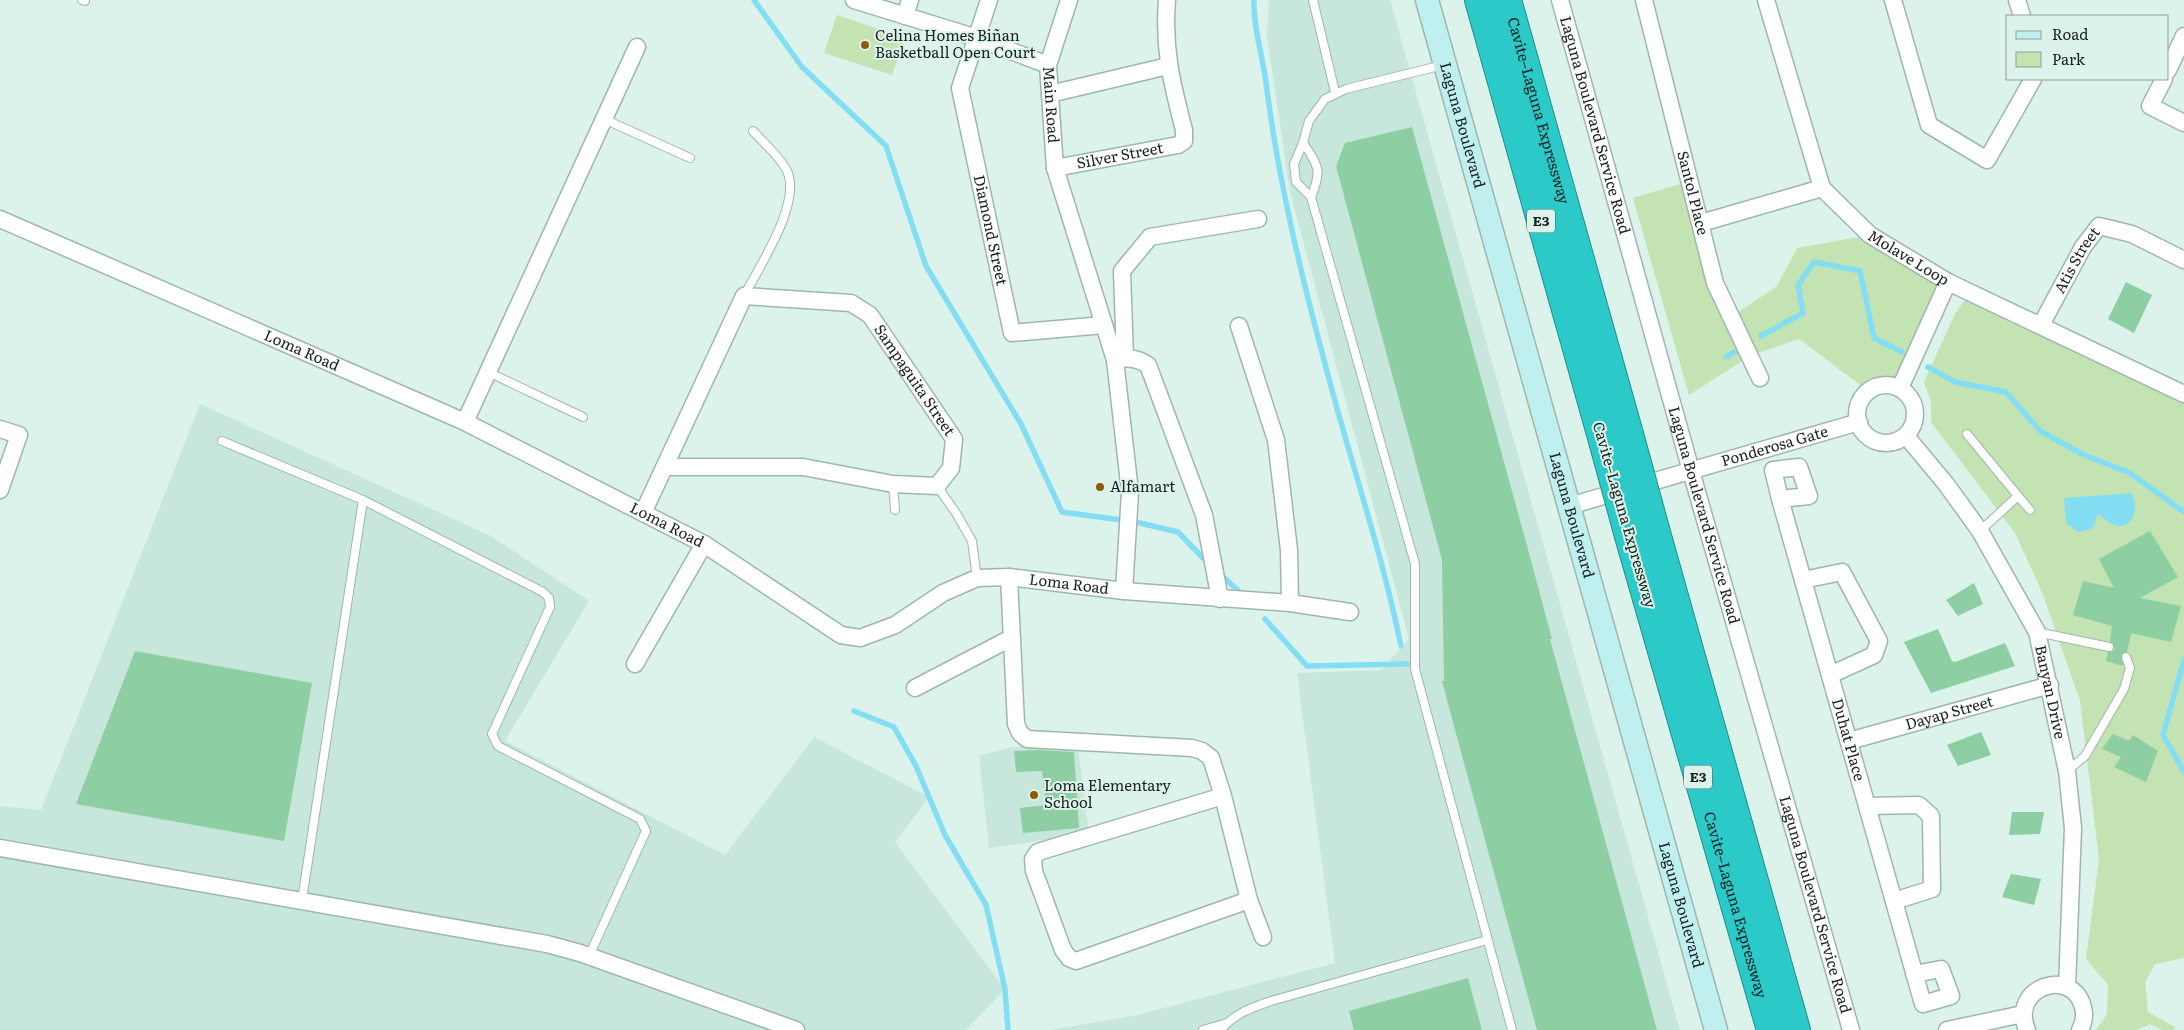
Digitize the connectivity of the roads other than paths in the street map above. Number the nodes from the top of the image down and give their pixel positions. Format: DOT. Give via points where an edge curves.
graph roads {
  1 [pos="854,0"];
  2 [pos="910,0"];
  3 [pos="989,0"];
  4 [pos="1069,0"];
  5 [pos="1167,0"];
  6 [pos="1313,0"];
  7 [pos="1427,0"];
  8 [pos="1479,0"];
  9 [pos="1507,0"];
  10 [pos="1560,0"];
  11 [pos="1644,0"];
  12 [pos="1766,0"];
  13 [pos="1893,0"];
  14 [pos="2017,0"];
  15 [pos="2022,15"];
  16 [pos="905,16"];
  17 [pos="2184,36"];
  18 [pos="977,38"];
  19 [pos="638,47"];
  20 [pos="1445,64"];
  21 [pos="1048,65"];
  22 [pos="1168,66"];
  23 [pos="2169,68"];
  24 [pos="2032,80"];
  25 [pos="2163,80"];
  26 [pos="1335,92"];
  27 [pos="1050,94"];
  28 [pos="604,119"];
  29 [pos="2184,123"];
  30 [pos="753,131"];
  31 [pos="1303,143"];
  32 [pos="690,158"];
  33 [pos="1055,168"];
  34 [pos="1822,188"];
  35 [pos="1311,197"];
  36 [pos="0,219"];
  37 [pos="1258,219"];
  38 [pos="1701,223"];
  39 [pos="2184,260"];
  40 [pos="1948,282"];
  41 [pos="744,296"];
  42 [pos="2041,325"];
  43 [pos="1239,326"];
  44 [pos="1106,333"];
  45 [pos="1120,359"];
  46 [pos="488,372"];
  47 [pos="1760,378"];
  48 [pos="1900,388"];
  49 [pos="2184,394"];
  50 [pos="583,417"];
  51 [pos="465,422"];
  52 [pos="1858,422"];
  53 [pos="0,429"];
  54 [pos="1967,434"];
  55 [pos="1906,436"];
  56 [pos="222,441"];
  57 [pos="666,467"];
  58 [pos="1691,471"];
  59 [pos="893,484"];
  60 [pos="937,486"];
  61 [pos="0,490"];
  62 [pos="2018,496"];
  63 [pos="1780,499"];
  64 [pos="363,500"];
  65 [pos="1569,506"];
  66 [pos="895,510"];
  67 [pos="2030,510"];
  68 [pos="643,513"];
  69 [pos="1980,531"];
  70 [pos="1642,532"];
  71 [pos="704,544"];
  72 [pos="1010,577"];
  73 [pos="977,578"];
  74 [pos="1803,580"];
  75 [pos="1124,591"];
  76 [pos="1220,599"];
  77 [pos="1290,603"];
  78 [pos="1350,612"];
  79 [pos="2037,632"];
  80 [pos="1011,638"];
  81 [pos="2109,647"];
  82 [pos="2126,657"];
  83 [pos="635,664"];
  84 [pos="1830,675"];
  85 [pos="2050,685"];
  86 [pos="915,688"];
  87 [pos="1848,741"];
  88 [pos="2067,771"];
  89 [pos="1223,796"];
  90 [pos="1867,806"];
  91 [pos="0,848"];
  92 [pos="302,900"];
  93 [pos="1249,900"];
  94 [pos="1894,901"];
  95 [pos="1263,938"];
  96 [pos="1487,940"];
  97 [pos="590,956"];
  98 [pos="1914,974"];
  99 [pos="2067,987"];
  100 [pos="1227,1022"];
  101 [pos="2025,1022"];
  102 [pos="763,1024"];
  103 [pos="796,1030"];
  104 [pos="1203,1030"];
  105 [pos="1222,1030"];
  106 [pos="1512,1030"];
  107 [pos="1716,1030"];
  108 [pos="1771,1030"];
  109 [pos="1796,1030"];
  110 [pos="1851,1030"];
  111 [pos="1947,1030"];
  112 [pos="2080,1030"];
  1 -- 16 [label="street, Main Road"];
  2 -- 16 [label="street"];
  3 -- 18 [label="street"];
  4 -- 21 [label="street"];
  5 -- 22 [label="street"];
  6 -- 26 [label="lane"];
  7 -- 20 [label="main road, Laguna Boulevard"];
  8 -- 70 [label="highway, Cavite–Laguna Expressway / E3, bridge" via="1603,442"];
  9 -- 70 [label="highway, Cavite–Laguna Expressway / E3, bridge" via="1629,434"];
  10 -- 58 [label="street, Laguna Boulevard Service Road"];
  11 -- 38 [label="street, Santol Place"];
  12 -- 34 [label="street, Molave Loop"];
  13 -- 24 [label="street" via="1929,125 1987,160"];
  14 -- 15 [label="street"];
  16 -- 18 [label="street, Main Road"];
  17 -- 23 [label="street"];
  18 -- 21 [label="street, Main Road"];
  18 -- 44 [label="street, Diamond Street" via="960,88 1012,333"];
  19 -- 28 [label="street"];
  20 -- 26 [label="lane"];
  20 -- 65 [label="main road, Laguna Boulevard"];
  21 -- 27 [label="street, Main Road"];
  22 -- 27 [label="street"];
  22 -- 33 [label="street, Silver Street" via="1184,141 1178,145"];
  25 -- 29 [label="street" via="2150,106"];
  26 -- 31 [label="lane" via="1316,109 1304,132"];
  27 -- 33 [label="street, Main Road"];
  28 -- 32 [label="lane"];
  28 -- 46 [label="street"];
  30 -- 41 [label="lane" via="787,170 791,191 786,214"];
  31 -- 35 [label="lane" via="1316,161 1319,179"];
  31 -- 35 [label="lane" via="1294,164 1296,182"];
  33 -- 44 [label="street, Main Road"];
  34 -- 38 [label="street"];
  34 -- 40 [label="street, Molave Loop" via="1870,234"];
  35 -- 96 [label="lane" via="1415,564 1415,669"];
  36 -- 51 [label="street, Loma Road"];
  37 -- 45 [label="street" via="1150,238 1122,271"];
  38 -- 47 [label="street, Santol Place" via="1715,283"];
  39 -- 42 [label="street, Atis Street" via="2132,234 2100,226 2083,247"];
  40 -- 42 [label="street, Molave Loop"];
  40 -- 48 [label="street"];
  41 -- 57 [label="street"];
  41 -- 60 [label="street, Sampaguita Street" via="851,303 870,315 954,439 951,468"];
  42 -- 49 [label="street, Molave Loop"];
  43 -- 77 [label="street" via="1276,440 1289,550"];
  44 -- 45 [label="street, Main Road"];
  45 -- 75 [label="street" via="1130,492"];
  45 -- 76 [label="street" via="1138,359 1148,365 1204,515"];
  46 -- 50 [label="lane"];
  46 -- 51 [label="street"];
  48 -- 52 [label="street" via="1884,385 1868,391 1859,405"];
  48 -- 55 [label="street" via="1913,402 1915,410 1912,428"];
  51 -- 68 [label="street, Loma Road"];
  52 -- 55 [label="street" via="1863,431 1878,442 1897,441"];
  52 -- 58 [label="street, Ponderosa Gate"];
  53 -- 61 [label="street" via="19,435"];
  54 -- 62 [label="lane"];
  55 -- 69 [label="street, Banyan Drive"];
  56 -- 64 [label="lane"];
  57 -- 59 [label="street" via="803,468"];
  57 -- 68 [label="street"];
  58 -- 65 [label="street, Ponderosa Gate"];
  58 -- 110 [label="street, Laguna Boulevard Service Road"];
  59 -- 60 [label="street"];
  59 -- 66 [label="lane"];
  60 -- 73 [label="lane" via="972,541"];
  62 -- 67 [label="lane"];
  62 -- 69 [label="lane"];
  63 -- 74 [label="street, Duhat Place"];
  64 -- 92 [label="lane"];
  64 -- 97 [label="lane" via="543,592 548,598 550,607 492,734 498,746 640,819 644,824 646,831"];
  65 -- 107 [label="main road, Laguna Boulevard"];
  68 -- 71 [label="street, Loma Road"];
  69 -- 79 [label="street, Banyan Drive"];
  70 -- 108 [label="highway, Cavite–Laguna Expressway / E3"];
  70 -- 109 [label="highway, Cavite–Laguna Expressway / E3"];
  71 -- 73 [label="street, Loma Road" via="841,635 860,638 895,626 943,593"];
  71 -- 83 [label="street"];
  72 -- 73 [label="street, Loma Road"];
  72 -- 75 [label="street, Loma Road"];
  72 -- 80 [label="street"];
  74 -- 84 [label="street, Duhat Place"];
  74 -- 84 [label="street" via="1842,572 1879,641 1874,654"];
  75 -- 76 [label="street, Loma Road"];
  76 -- 77 [label="street, Loma Road"];
  77 -- 78 [label="street, Loma Road"];
  79 -- 81 [label="lane"];
  79 -- 85 [label="street, Banyan Drive"];
  80 -- 86 [label="street"];
  80 -- 89 [label="street" via="1016,724 1027,739 1202,750 1211,758"];
  82 -- 88 [label="lane" via="2130,668 2124,689 2085,756"];
  84 -- 87 [label="street, Duhat Place"];
  85 -- 87 [label="street, Dayap Street"];
  85 -- 88 [label="street, Banyan Drive"];
  87 -- 90 [label="street, Duhat Place"];
  88 -- 99 [label="street, Banyan Drive" via="2073,828"];
  89 -- 93 [label="street"];
  89 -- 93 [label="street" via="1038,852 1033,859 1034,871 1063,950 1076,961"];
  90 -- 94 [label="street, Duhat Place"];
  90 -- 94 [label="street" via="1920,804 1931,816 1932,889"];
  91 -- 92 [label="street"];
  92 -- 97 [label="street" via="547,944"];
  93 -- 95 [label="street"];
  94 -- 98 [label="street, Duhat Place"];
  96 -- 100 [label="lane" via="1271,1001 1246,1010"];
  96 -- 106 [label="lane"];
  97 -- 102 [label="street"];
  99 -- 101 [label="street" via="2057,984 2038,989 2030,996"];
  99 -- 112 [label="street" via="2082,1004 2084,1019"];
  100 -- 104 [label="lane"];
  100 -- 105 [label="lane"];
  101 -- 111 [label="street"];
  102 -- 103 [label="street"];
}
